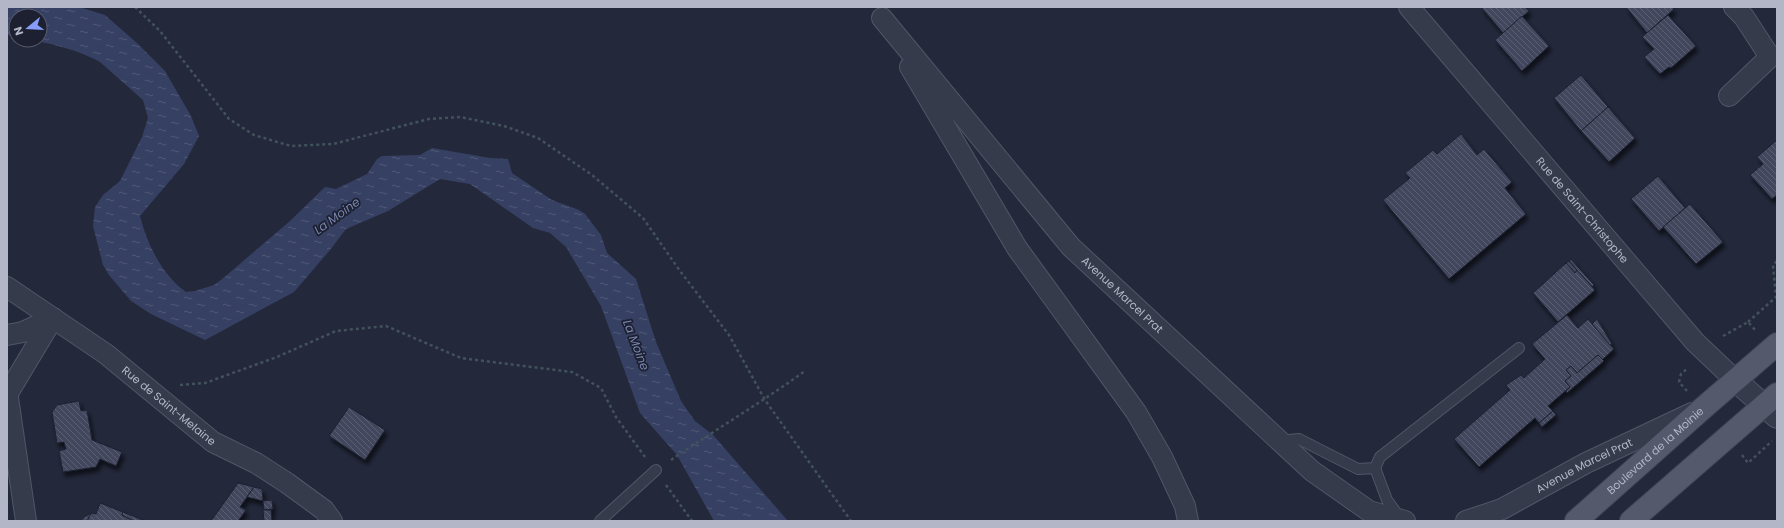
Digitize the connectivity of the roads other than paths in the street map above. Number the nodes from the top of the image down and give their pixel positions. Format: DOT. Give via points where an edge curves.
graph roads {
  1 [pos="1408,7"];
  2 [pos="1744,10"];
  3 [pos="879,13"];
  4 [pos="1729,96"];
  5 [pos="7,287"];
  6 [pos="53,318"];
  7 [pos="7,335"];
  8 [pos="1777,344"];
  9 [pos="1519,348"];
  10 [pos="1735,380"];
  11 [pos="7,392"];
  12 [pos="1773,406"];
  13 [pos="1702,409"];
  14 [pos="1279,441"];
  15 [pos="1375,468"];
  16 [pos="656,470"];
  17 [pos="1403,520"];
  18 [pos="26,521"];
  19 [pos="332,521"];
  20 [pos="600,521"];
  21 [pos="1188,521"];
  22 [pos="1466,521"];
  23 [pos="1576,521"];
  24 [pos="1631,521"];
  1 -- 10 [label="street, Rue de Saint-Christophe" via="1695,342"];
  2 -- 4 [label="street" via="1770,57"];
  3 -- 14 [label="street, Avenue Marcel Prat" via="1071,247"];
  3 -- 21 [label="street, Avenue Marcel Prat" via="1017,248 1136,412 1162,457 1185,506"];
  5 -- 6 [label="street, Rue de Saint-Melaine"];
  6 -- 7 [label="street" via="23,332"];
  6 -- 11 [label="street"];
  6 -- 19 [label="street, Rue de Saint-Melaine" via="106,354 213,442 256,463 287,483 324,510"];
  8 -- 10 [label="main road, Boulevard de la Moinie"];
  9 -- 15 [label="lane" via="1380,457"];
  10 -- 12 [label="street, Rue de Saint-Christophe"];
  10 -- 13 [label="main road, Boulevard de la Moinie"];
  11 -- 18 [label="street"];
  12 -- 24 [label="main road"];
  13 -- 22 [label="street, Avenue Marcel Prat" via="1586,463 1502,509"];
  13 -- 23 [label="main road, Boulevard de la Moinie"];
  14 -- 15 [label="lane" via="1300,439 1358,469"];
  14 -- 17 [label="street, Avenue Marcel Prat" via="1312,471 1369,511"];
  15 -- 17 [label="lane" via="1387,500"];
  16 -- 20 [label="lane"];
}
